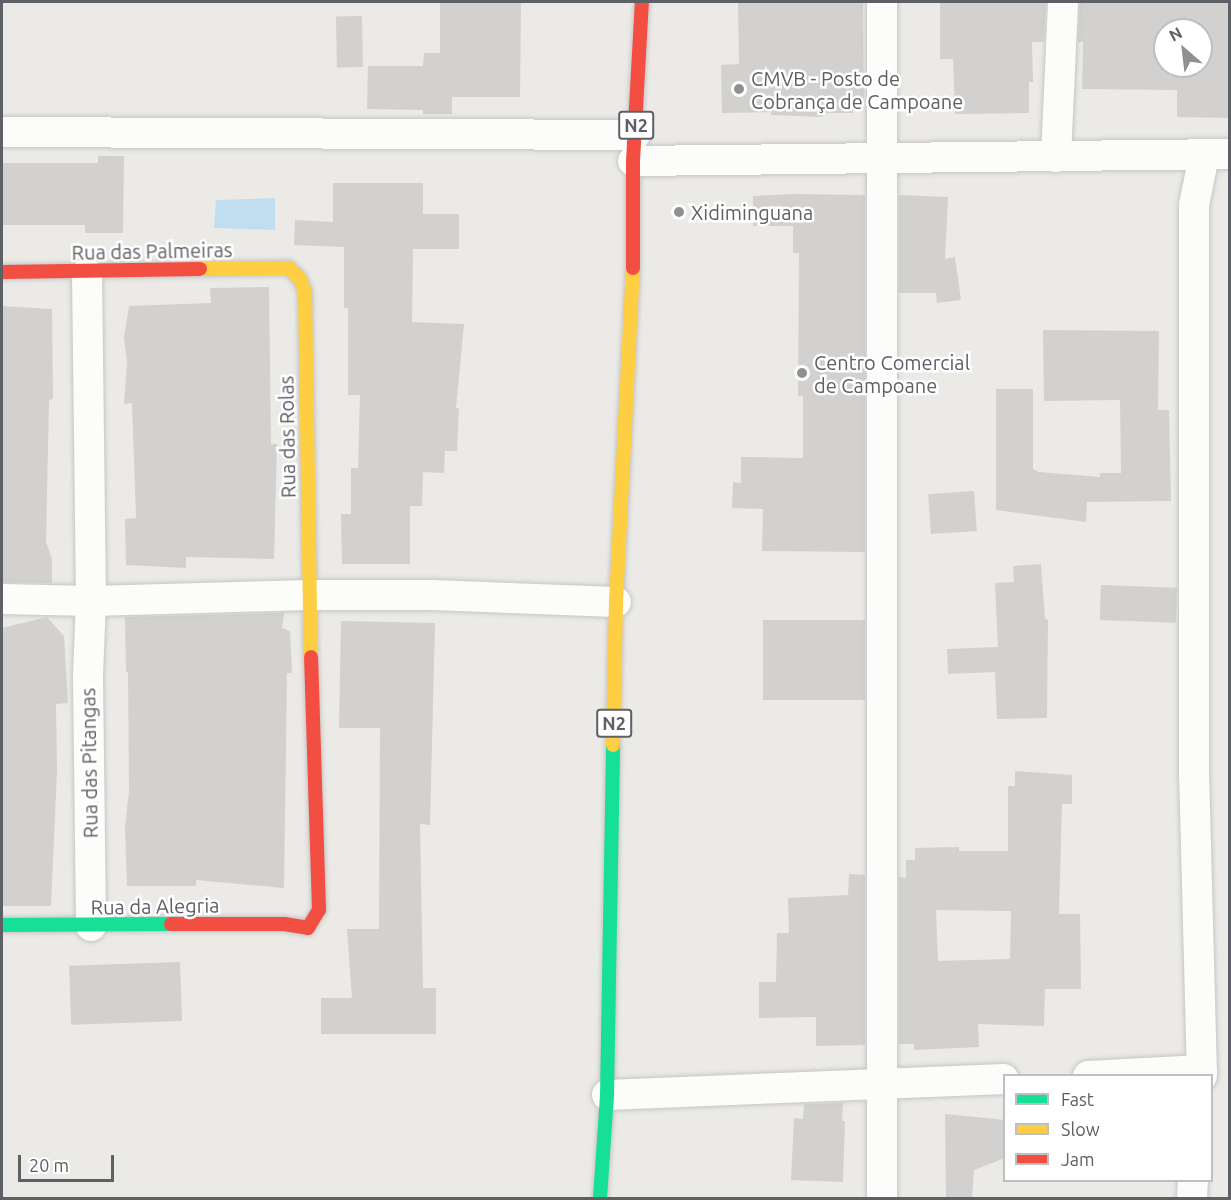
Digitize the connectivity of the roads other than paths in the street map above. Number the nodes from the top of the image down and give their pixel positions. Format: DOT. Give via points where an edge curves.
graph roads {
  1 [pos="642,2"];
  2 [pos="882,2"];
  3 [pos="1063,2"];
  4 [pos="2,132"];
  5 [pos="634,148"];
  6 [pos="1217,155"];
  7 [pos="1056,157"];
  8 [pos="884,160"];
  9 [pos="2,272"];
  10 [pos="87,273"];
  11 [pos="300,279"];
  12 [pos="309,595"];
  13 [pos="2,599"];
  14 [pos="91,601"];
  15 [pos="616,602"];
  16 [pos="2,925"];
  17 [pos="91,926"];
  18 [pos="308,928"];
  19 [pos="1202,1073"];
  20 [pos="1164,1074"];
  21 [pos="1003,1079"];
  22 [pos="883,1085"];
  23 [pos="607,1095"];
  24 [pos="1193,1182"];
  25 [pos="600,1198"];
  26 [pos="882,1198"];
  27 [pos="1192,1198"];
  1 -- 5 [label="street, N2"];
  2 -- 8 [label="street"];
  3 -- 7 [label="street"];
  4 -- 5 [label="street"];
  5 -- 8 [label="street"];
  5 -- 15 [label="street, N2" via="634,248"];
  6 -- 7 [label="street"];
  6 -- 19 [label="street" via="1194,205 1194,778"];
  7 -- 8 [label="street"];
  8 -- 22 [label="street"];
  9 -- 10 [label="street, Rua das Palmeiras"];
  10 -- 11 [label="street, Rua das Palmeiras" via="289,268"];
  10 -- 14 [label="street, Rua das Pitangas"];
  11 -- 12 [label="street, Rua das Rolas" via="305,292"];
  12 -- 14 [label="street"];
  12 -- 15 [label="street"];
  12 -- 18 [label="street, Rua das Rolas" via="319,910"];
  13 -- 14 [label="street"];
  14 -- 17 [label="street, Rua das Pitangas" via="88,677"];
  15 -- 23 [label="street, N2"];
  16 -- 17 [label="street, Rua da Alegria"];
  17 -- 18 [label="street, Rua da Alegria" via="284,924"];
  19 -- 20 [label="street"];
  21 -- 22 [label="street"];
  22 -- 23 [label="street"];
  22 -- 26 [label="street"];
  23 -- 25 [label="street, N2"];
  24 -- 27 [label="street"];
}
